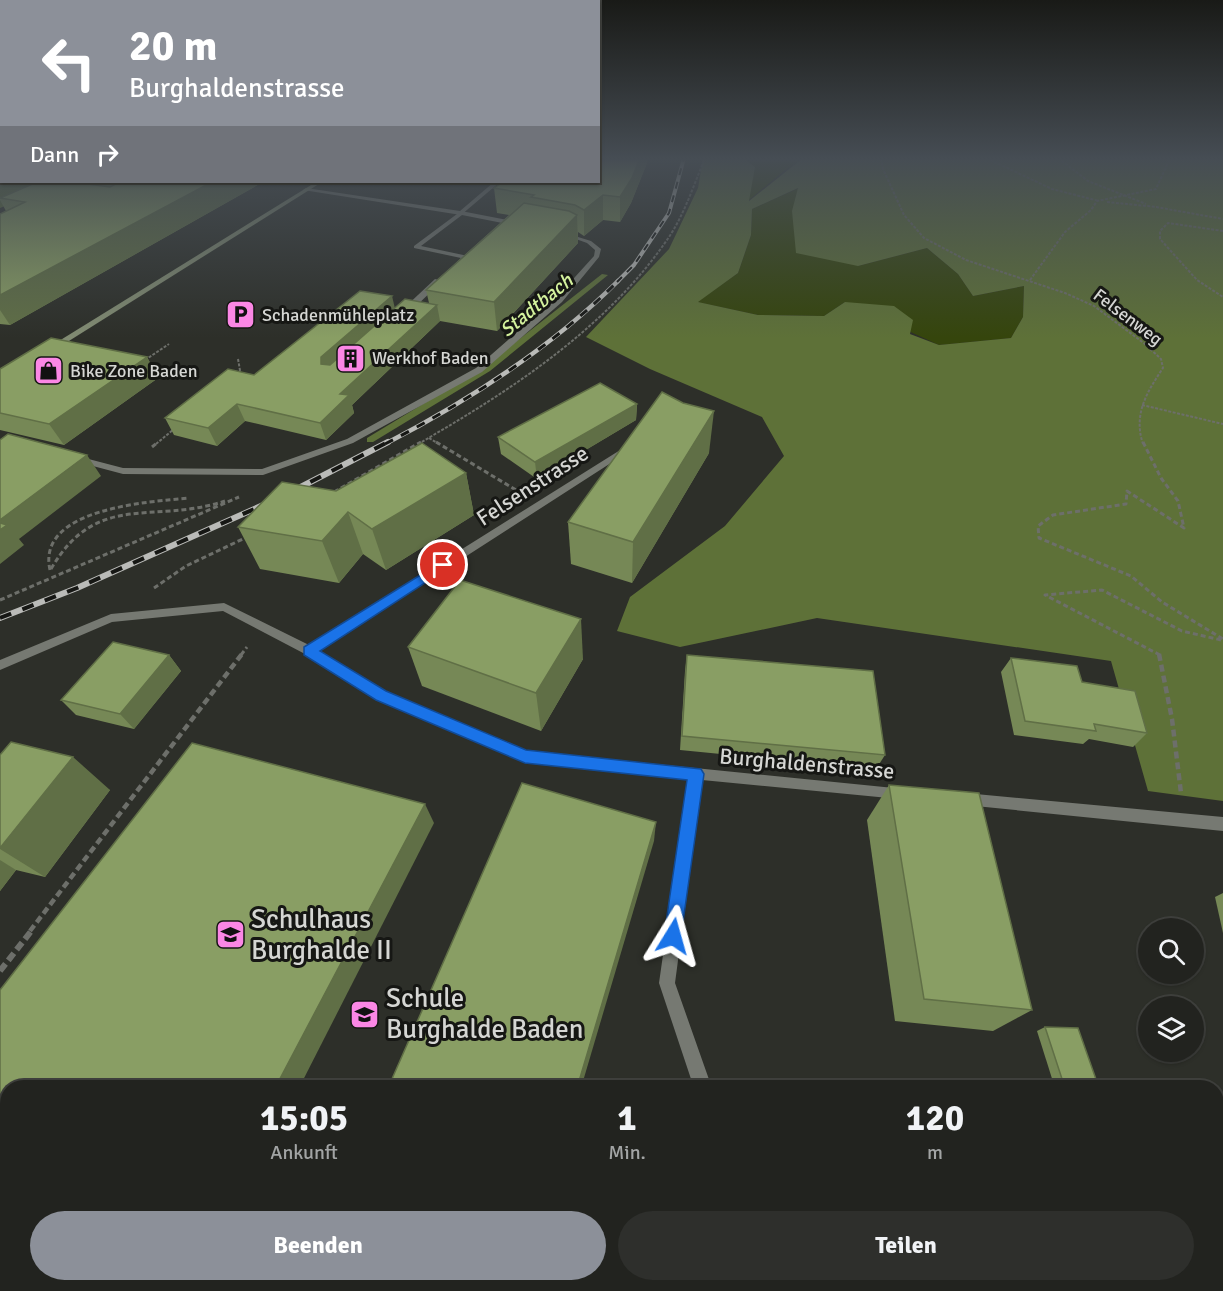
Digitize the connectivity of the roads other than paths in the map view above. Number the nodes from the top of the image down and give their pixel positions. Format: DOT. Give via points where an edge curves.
graph roads {
  1 [pos="260,218"];
  2 [pos="455,218"];
  3 [pos="490,218"];
  4 [pos="531,226"];
  5 [pos="552,230"];
  6 [pos="399,317"];
  7 [pos="40,355"];
  8 [pos="625,450"];
  9 [pos="69,457"];
  10 [pos="309,651"];
  11 [pos="0,665"];
  12 [pos="696,774"];
  13 [pos="908,793"];
  14 [pos="955,798"];
  15 [pos="1223,824"];
  16 [pos="700,1080"];
  1 -- 7 [label="main road"];
  2 -- 6 [label="street" via="416,247 466,257"];
  3 -- 4 [label="street"];
  5 -- 9 [label="street" via="573,234 598,249 597,256 559,300 479,370 350,441 263,471 123,471"];
  8 -- 10 [label="street, Felsenstrasse"];
  10 -- 11 [label="street, Burghaldenstrasse" via="224,607 111,618"];
  10 -- 12 [label="street, Burghaldenstrasse" via="381,696 525,757"];
  12 -- 13 [label="street, Burghaldenstrasse"];
  12 -- 16 [label="street" via="667,983"];
  14 -- 15 [label="street"];
}
